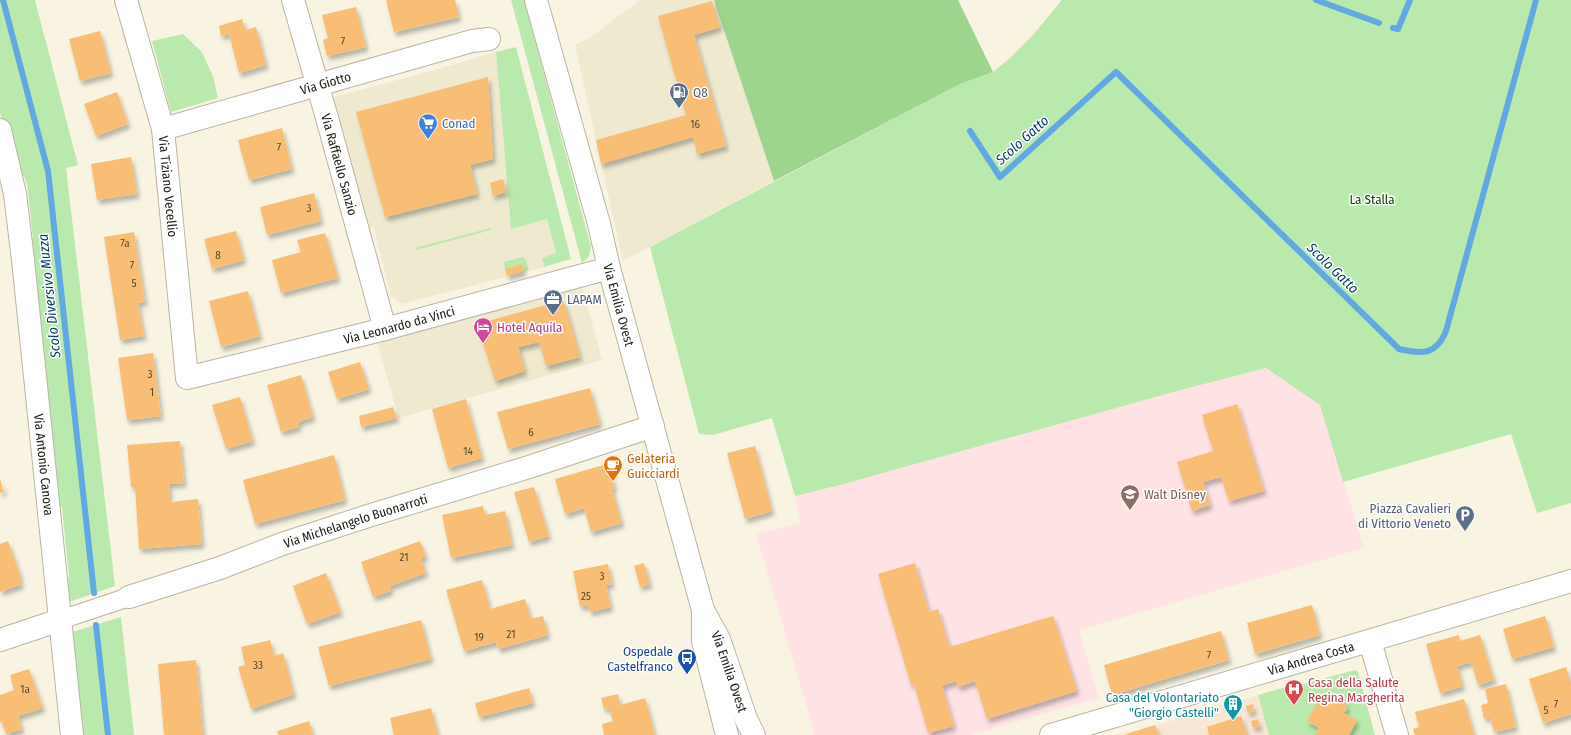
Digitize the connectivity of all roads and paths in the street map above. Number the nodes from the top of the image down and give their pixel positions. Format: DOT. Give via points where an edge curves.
graph roads {
  1 [pos="126,0"];
  2 [pos="293,0"];
  3 [pos="536,0"];
  4 [pos="489,39"];
  5 [pos="318,85"];
  6 [pos="163,129"];
  7 [pos="0,130"];
  8 [pos="8,196"];
  9 [pos="609,268"];
  10 [pos="385,329"];
  11 [pos="187,378"];
  12 [pos="654,426"];
  13 [pos="1571,581"];
  14 [pos="129,597"];
  15 [pos="703,610"];
  16 [pos="60,620"];
  17 [pos="0,640"];
  18 [pos="1370,640"];
  19 [pos="72,735"];
  20 [pos="727,735"];
  21 [pos="754,735"];
  22 [pos="1051,735"];
  23 [pos="1397,735"];
  1 -- 6 [label="street, Via Tiziano Vecellio"];
  2 -- 5 [label="street, Via Raffaello Sanzio"];
  3 -- 9 [label="street, Via Emilia Ovest"];
  4 -- 5 [label="street, Via Giotto" via="472,41"];
  5 -- 6 [label="street, Via Giotto"];
  5 -- 10 [label="street, Via Raffaello Sanzio"];
  6 -- 11 [label="street, Via Tiziano Vecellio"];
  7 -- 8 [label="street, Via Antonio Canova"];
  8 -- 16 [label="street, Via Antonio Canova"];
  9 -- 10 [label="street, Via Leonardo da Vinci"];
  9 -- 12 [label="street, Via Emilia Ovest"];
  10 -- 11 [label="street, Via Leonardo da Vinci"];
  12 -- 14 [label="street, Via Michelangelo Buonarroti" via="353,520 220,568"];
  12 -- 15 [label="street, Via Emilia Ovest"];
  13 -- 18 [label="street, Via Andrea Costa"];
  14 -- 16 [label="street, Via Michelangelo Buonarroti"];
  15 -- 20 [label="street, Via Emilia Ovest" via="703,641"];
  15 -- 21 [label="street, Via Emilia Ovest" via="719,639 746,719"];
  16 -- 17 [label="street"];
  16 -- 19 [label="street, Via Antonio Canova"];
  18 -- 22 [label="street, Via Andrea Costa"];
  18 -- 23 [label="street"];
}
